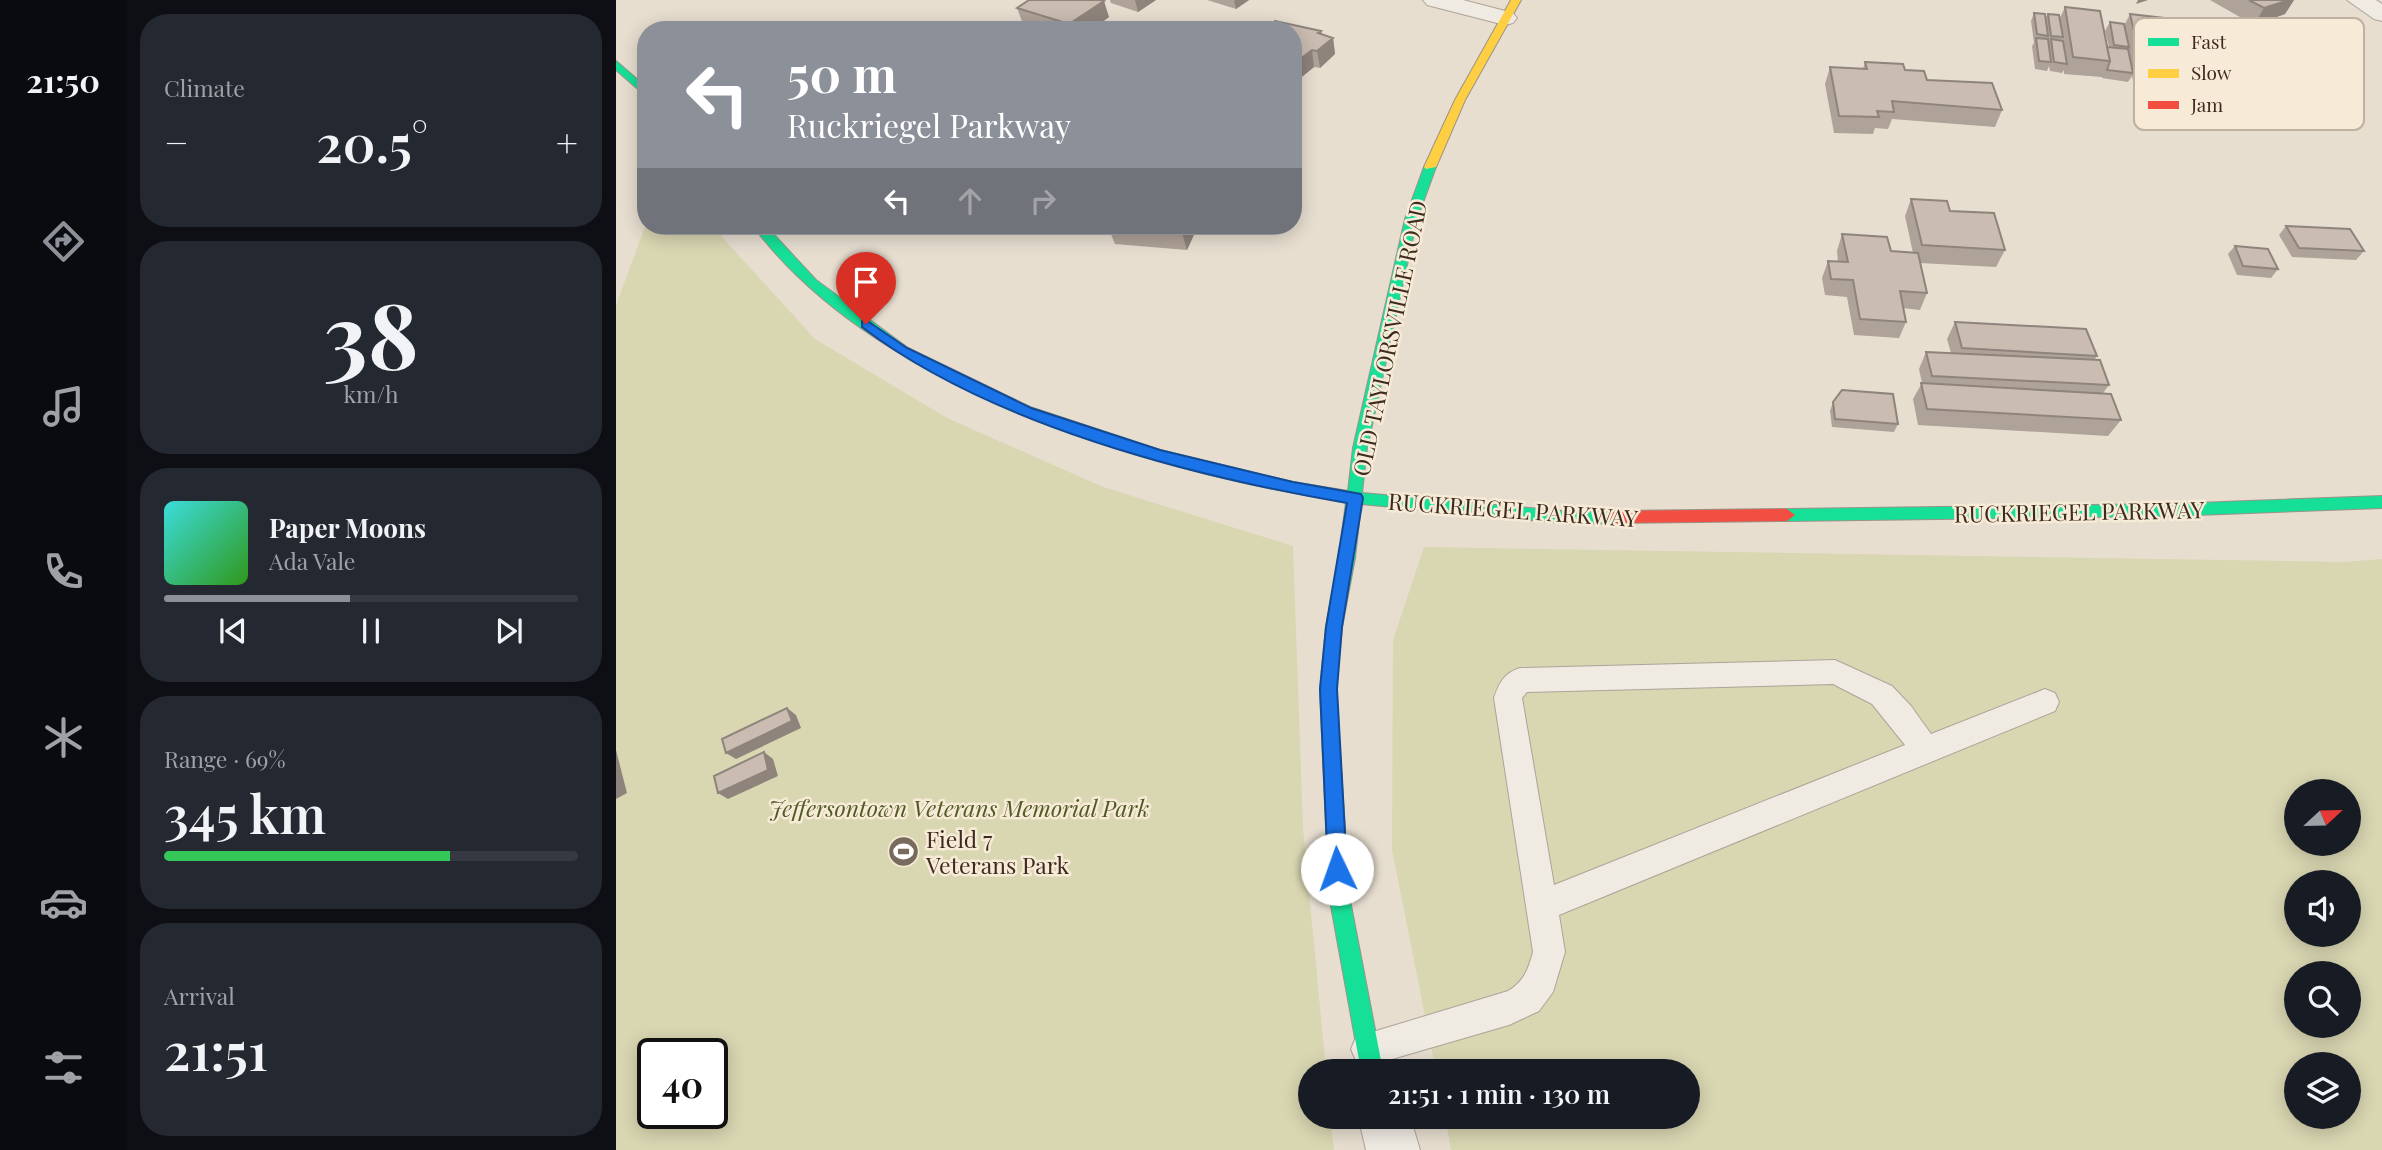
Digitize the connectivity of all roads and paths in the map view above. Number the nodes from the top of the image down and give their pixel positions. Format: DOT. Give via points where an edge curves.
graph roads {
  1 [pos="1435,0"];
  2 [pos="2359,0"];
  3 [pos="1511,9"];
  4 [pos="2382,14"];
  5 [pos="616,64"];
  6 [pos="637,84"];
  7 [pos="767,235"];
  8 [pos="1355,498"];
  9 [pos="2382,502"];
  10 [pos="2045,702"];
  11 [pos="1926,751"];
  12 [pos="1541,906"];
  13 [pos="1370,1059"];
  14 [pos="1373,1059"];
  15 [pos="1387,1129"];
  16 [pos="1393,1150"];
  1 -- 3 [label="street"];
  2 -- 4 [label="street"];
  3 -- 8 [label="main road, OLD TAYLORSVILLE ROAD" via="1460,100 1411,219 1360,448"];
  5 -- 6 [label="main road"];
  7 -- 8 [label="main road, RUCKRIEGEL PARKWAY" via="812,283 903,351 1026,411 1159,455 1293,488"];
  8 -- 9 [label="main road, RUCKRIEGEL PARKWAY" via="1573,518 2156,510"];
  8 -- 13 [label="main road, OLD TAYLORSVILLE ROAD" via="1328,689 1339,895"];
  10 -- 11 [label="lane"];
  11 -- 12 [label="lane"];
  11 -- 12 [label="lane" via="1882,695 1835,672 1520,680 1508,698"];
  12 -- 14 [label="lane" via="1549,953 1538,989 1526,1002"];
  15 -- 16 [label="street"];
}
